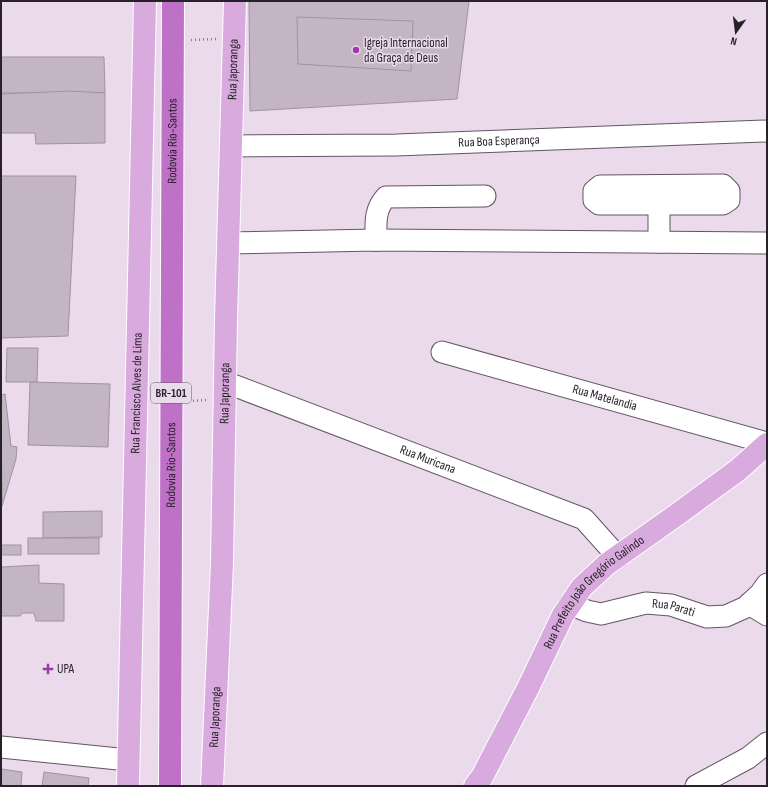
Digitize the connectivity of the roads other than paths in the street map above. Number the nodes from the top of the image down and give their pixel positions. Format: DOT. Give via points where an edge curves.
graph roads {
  1 [pos="145,1"];
  2 [pos="173,1"];
  3 [pos="235,1"];
  4 [pos="767,131"];
  5 [pos="231,146"];
  6 [pos="485,196"];
  7 [pos="659,204"];
  8 [pos="376,240"];
  9 [pos="659,242"];
  10 [pos="228,243"];
  11 [pos="767,243"];
  12 [pos="442,352"];
  13 [pos="225,390"];
  14 [pos="767,444"];
  15 [pos="618,556"];
  16 [pos="767,584"];
  17 [pos="570,604"];
  18 [pos="749,604"];
  19 [pos="767,615"];
  20 [pos="767,744"];
  21 [pos="1,747"];
  22 [pos="128,760"];
  23 [pos="128,786"];
  24 [pos="170,786"];
  25 [pos="212,786"];
  26 [pos="475,786"];
  27 [pos="696,786"];
  1 -- 22 [label="main road, Rua Francisco Alves de Lima"];
  2 -- 24 [label="highway, Rodovia Rio-Santos / BR-101"];
  3 -- 5 [label="main road, Rua Japoranga"];
  4 -- 5 [label="street, Rua Boa Esperança" via="396,145"];
  5 -- 10 [label="main road, Rua Japoranga"];
  6 -- 8 [label="street" via="386,197 377,211"];
  7 -- 7 [label="street" via="723,204 729,200 729,190 723,185 600,186 594,191 594,200 600,204"];
  7 -- 9 [label="street"];
  8 -- 9 [label="street"];
  8 -- 10 [label="street"];
  9 -- 11 [label="street"];
  10 -- 13 [label="main road, Rua Japoranga"];
  12 -- 14 [label="street, Rua Matelandia"];
  13 -- 15 [label="street, Rua Muricana" via="584,519"];
  13 -- 25 [label="main road, Rua Japoranga" via="222,563"];
  14 -- 15 [label="main road, Rua Prefeito João Gregório Galindo" via="738,470"];
  15 -- 17 [label="main road, Rua Prefeito João Gregório Galindo" via="582,587"];
  16 -- 18 [label="street, Rua Parati"];
  17 -- 18 [label="street, Rua Parati" via="601,614 646,603 671,605 707,617 726,616"];
  17 -- 26 [label="main road, Rua Prefeito João Gregório Galindo" via="482,777"];
  18 -- 19 [label="street"];
  20 -- 27 [label="street" via="748,758"];
  21 -- 22 [label="street"];
  22 -- 23 [label="main road, Rua Francisco Alves de Lima"];
}
